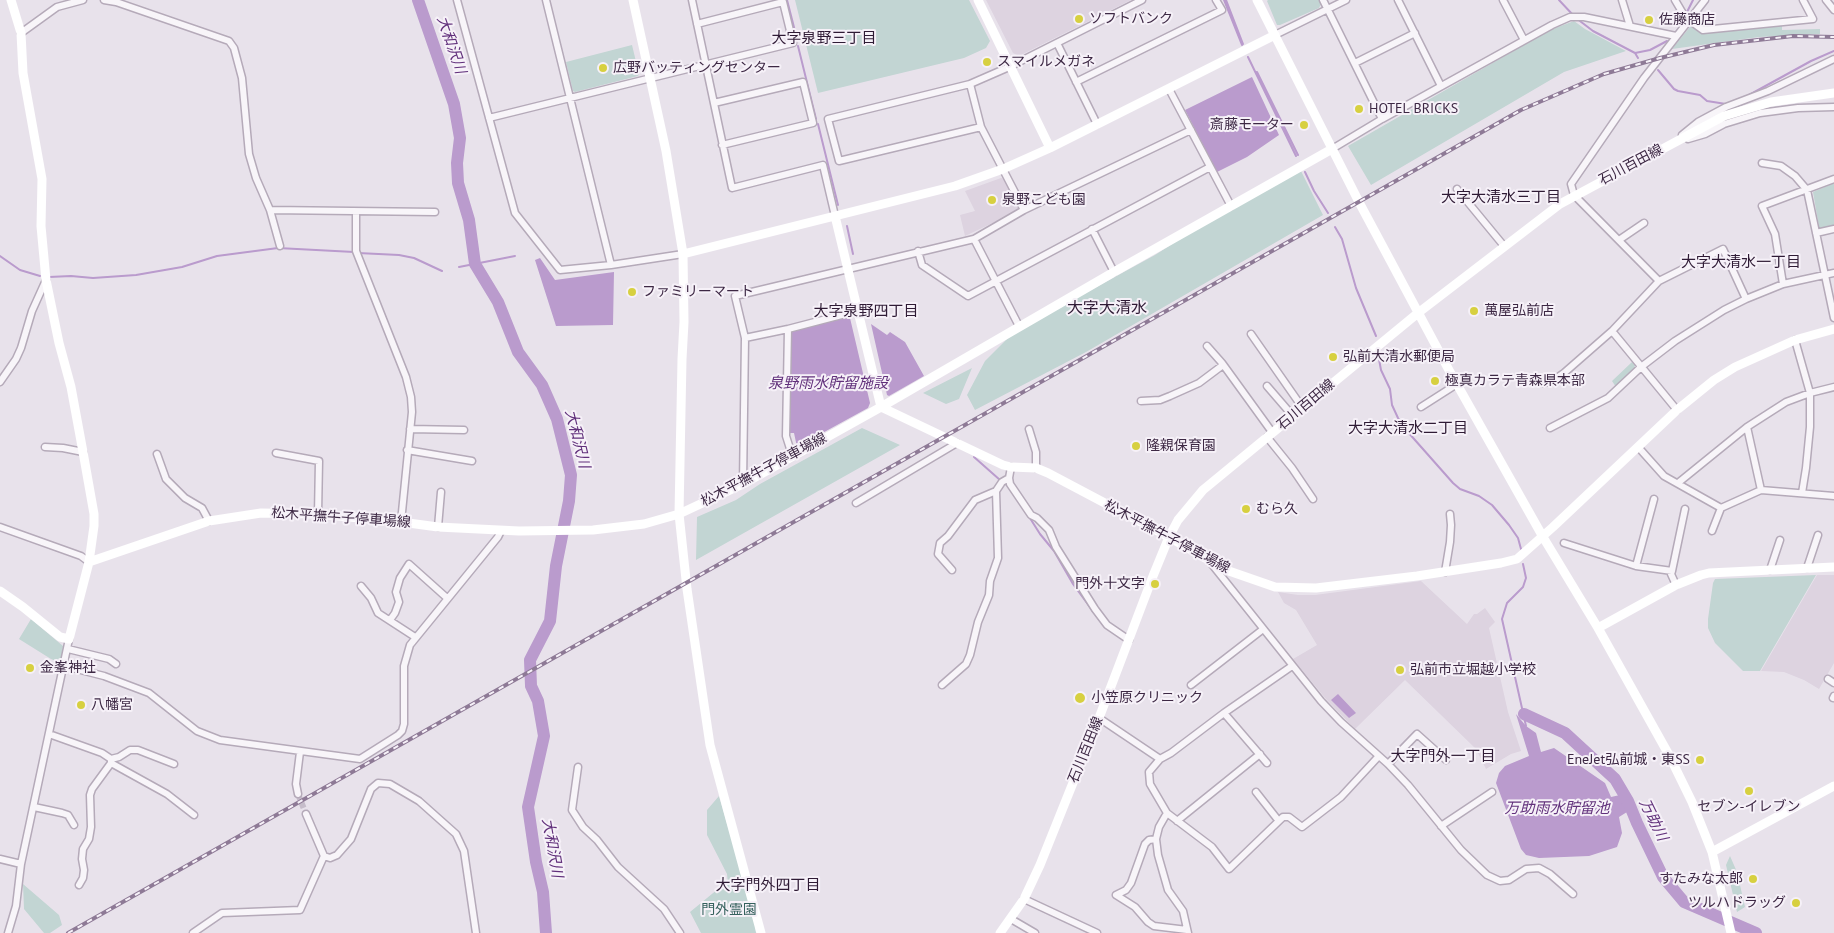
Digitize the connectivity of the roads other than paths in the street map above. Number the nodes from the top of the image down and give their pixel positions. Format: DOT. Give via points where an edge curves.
graph roads {
  1 [pos="11,0"];
  2 [pos="83,0"];
  3 [pos="104,0"];
  4 [pos="457,0"];
  5 [pos="546,0"];
  6 [pos="633,0"];
  7 [pos="692,0"];
  8 [pos="978,0"];
  9 [pos="1142,0"];
  10 [pos="1216,0"];
  11 [pos="1257,0"];
  12 [pos="1323,0"];
  13 [pos="1346,0"];
  14 [pos="1398,0"];
  15 [pos="1504,0"];
  16 [pos="1622,0"];
  17 [pos="1675,0"];
  18 [pos="1705,0"];
  19 [pos="1803,0"];
  20 [pos="1826,0"];
  21 [pos="1328,9"];
  22 [pos="1834,10"];
  23 [pos="1688,20"];
  24 [pos="697,24"];
  25 [pos="1630,26"];
  26 [pos="21,33"];
  27 [pos="1415,33"];
  28 [pos="1275,35"];
  29 [pos="1676,36"];
  30 [pos="1524,40"];
  31 [pos="1057,44"];
  32 [pos="1834,59"];
  33 [pos="1355,63"];
  34 [pos="705,64"];
  35 [pos="1010,67"];
  36 [pos="651,78"];
  37 [pos="1076,82"];
  38 [pos="970,84"];
  39 [pos="1441,86"];
  40 [pos="1169,89"];
  41 [pos="1834,93"];
  42 [pos="569,97"];
  43 [pos="714,103"];
  44 [pos="1834,107"];
  45 [pos="489,118"];
  46 [pos="1382,119"];
  47 [pos="1097,124"];
  48 [pos="981,127"];
  49 [pos="1191,130"];
  50 [pos="1674,142"];
  51 [pos="722,145"];
  52 [pos="1050,148"];
  53 [pos="1332,149"];
  54 [pos="1762,163"];
  55 [pos="1210,167"];
  56 [pos="1003,169"];
  57 [pos="1834,179"];
  58 [pos="1457,189"];
  59 [pos="1807,190"];
  60 [pos="1574,195"];
  61 [pos="1231,206"];
  62 [pos="270,210"];
  63 [pos="1024,210"];
  64 [pos="356,212"];
  65 [pos="435,212"];
  66 [pos="835,216"];
  67 [pos="1644,223"];
  68 [pos="1834,229"];
  69 [pos="1092,230"];
  70 [pos="1816,233"];
  71 [pos="974,239"];
  72 [pos="1619,240"];
  73 [pos="280,246"];
  74 [pos="1504,246"];
  75 [pos="918,251"];
  76 [pos="683,254"];
  77 [pos="611,265"];
  78 [pos="849,268"];
  79 [pos="1114,272"];
  80 [pos="1834,273"];
  81 [pos="1824,274"];
  82 [pos="46,280"];
  83 [pos="996,280"];
  84 [pos="1659,281"];
  85 [pos="1783,284"];
  86 [pos="1746,299"];
  87 [pos="857,311"];
  88 [pos="1418,313"];
  89 [pos="1834,318"];
  90 [pos="1019,326"];
  91 [pos="788,329"];
  92 [pos="1834,329"];
  93 [pos="1612,332"];
  94 [pos="1251,334"];
  95 [pos="745,338"];
  96 [pos="1795,340"];
  97 [pos="1207,346"];
  98 [pos="1223,365"];
  99 [pos="1642,367"];
  100 [pos="0,382"];
  101 [pos="1542,383"];
  102 [pos="1457,384"];
  103 [pos="1267,386"];
  104 [pos="1834,387"];
  105 [pos="1810,392"];
  106 [pos="1141,401"];
  107 [pos="881,407"];
  108 [pos="1302,407"];
  109 [pos="1421,407"];
  110 [pos="1677,410"];
  111 [pos="1292,415"];
  112 [pos="1747,427"];
  113 [pos="1550,428"];
  114 [pos="410,429"];
  115 [pos="1030,429"];
  116 [pos="464,430"];
  117 [pos="1269,435"];
  118 [pos="957,442"];
  119 [pos="45,447"];
  120 [pos="288,448"];
  121 [pos="1639,448"];
  122 [pos="407,450"];
  123 [pos="83,452"];
  124 [pos="276,453"];
  125 [pos="157,454"];
  126 [pos="288,455"];
  127 [pos="792,455"];
  128 [pos="472,461"];
  129 [pos="1011,467"];
  130 [pos="1036,468"];
  131 [pos="1009,478"];
  132 [pos="1678,483"];
  133 [pos="743,484"];
  134 [pos="1762,490"];
  135 [pos="996,491"];
  136 [pos="441,492"];
  137 [pos="1802,493"];
  138 [pos="1834,496"];
  139 [pos="1313,499"];
  140 [pos="1654,499"];
  141 [pos="856,504"];
  142 [pos="1721,508"];
  143 [pos="1685,510"];
  144 [pos="318,514"];
  145 [pos="679,514"];
  146 [pos="1450,514"];
  147 [pos="209,521"];
  148 [pos="401,522"];
  149 [pos="0,527"];
  150 [pos="438,527"];
  151 [pos="501,530"];
  152 [pos="1712,531"];
  153 [pos="1818,535"];
  154 [pos="1169,537"];
  155 [pos="1543,537"];
  156 [pos="1780,540"];
  157 [pos="1564,543"];
  158 [pos="90,562"];
  159 [pos="1209,562"];
  160 [pos="1636,566"];
  161 [pos="1834,567"];
  162 [pos="1807,568"];
  163 [pos="952,570"];
  164 [pos="1770,570"];
  165 [pos="1672,571"];
  166 [pos="1445,572"];
  167 [pos="1676,585"];
  168 [pos="361,586"];
  169 [pos="0,591"];
  170 [pos="447,598"];
  171 [pos="390,620"];
  172 [pos="1598,628"];
  173 [pos="1262,630"];
  174 [pos="415,637"];
  175 [pos="1129,640"];
  176 [pos="68,644"];
  177 [pos="116,664"];
  178 [pos="65,666"];
  179 [pos="1292,666"];
  180 [pos="942,685"];
  181 [pos="1191,685"];
  182 [pos="1224,713"];
  183 [pos="1098,718"];
  184 [pos="50,734"];
  185 [pos="300,752"];
  186 [pos="1260,754"];
  187 [pos="1378,757"];
  188 [pos="1160,759"];
  189 [pos="1446,760"];
  190 [pos="111,761"];
  191 [pos="1267,763"];
  192 [pos="174,764"];
  193 [pos="1388,764"];
  194 [pos="578,767"];
  195 [pos="1834,786"];
  196 [pos="1256,792"];
  197 [pos="1492,792"];
  198 [pos="298,794"];
  199 [pos="34,807"];
  200 [pos="1167,812"];
  201 [pos="306,814"];
  202 [pos="194,815"];
  203 [pos="1278,820"];
  204 [pos="1177,821"];
  205 [pos="74,825"];
  206 [pos="1441,826"];
  207 [pos="1156,839"];
  208 [pos="1712,852"];
  209 [pos="324,856"];
  210 [pos="0,859"];
  211 [pos="21,864"];
  212 [pos="79,885"];
  213 [pos="1574,894"];
  214 [pos="1024,899"];
  215 [pos="1011,919"];
  216 [pos="1731,930"];
  217 [pos="1188,932"];
  218 [pos="8,933"];
  219 [pos="193,933"];
  220 [pos="476,933"];
  221 [pos="680,933"];
  222 [pos="761,933"];
  223 [pos="1000,933"];
  224 [pos="1035,933"];
  225 [pos="1097,933"];
  226 [pos="1104,933"];
  1 -- 26 [label="street"];
  2 -- 26 [label="street" via="57,7"];
  3 -- 62 [label="street" via="229,40 242,78 249,154"];
  4 -- 45 [label="street"];
  5 -- 42 [label="street"];
  6 -- 36 [label="street"];
  7 -- 24 [label="street"];
  8 -- 35 [label="street"];
  9 -- 31 [label="street"];
  10 -- 37 [label="street" via="1222,10"];
  11 -- 28 [label="street"];
  12 -- 21 [label="street"];
  13 -- 21 [label="street"];
  14 -- 27 [label="street"];
  15 -- 30 [label="street"];
  16 -- 25 [label="street"];
  17 -- 23 [label="street"];
  18 -- 23 [label="street"];
  19 -- 23 [label="street" via="1813,19 1703,30"];
  20 -- 22 [label="street"];
  21 -- 28 [label="street"];
  21 -- 33 [label="street"];
  23 -- 29 [label="street"];
  24 -- 34 [label="street"];
  24 -- 34 [label="street" via="783,2 793,43"];
  25 -- 29 [label="street"];
  25 -- 30 [label="street" via="1570,17"];
  26 -- 82 [label="street" via="24,73 42,179 41,226"];
  27 -- 33 [label="street"];
  27 -- 39 [label="street"];
  28 -- 40 [label="street"];
  28 -- 53 [label="street"];
  29 -- 60 [label="street" via="1571,184"];
  30 -- 39 [label="street"];
  31 -- 35 [label="street"];
  31 -- 37 [label="street"];
  32 -- 50 [label="street" via="1698,122"];
  33 -- 46 [label="street"];
  34 -- 36 [label="street"];
  34 -- 43 [label="street"];
  35 -- 38 [label="street"];
  35 -- 52 [label="street"];
  36 -- 42 [label="street"];
  36 -- 76 [label="street"];
  37 -- 47 [label="street"];
  38 -- 48 [label="street"];
  38 -- 48 [label="street" via="828,119 839,161"];
  39 -- 46 [label="street"];
  40 -- 47 [label="street"];
  40 -- 49 [label="street"];
  41 -- 50 [label="street, 石川百田線" via="1771,102 1724,116"];
  42 -- 45 [label="street"];
  42 -- 77 [label="street"];
  43 -- 51 [label="street"];
  43 -- 51 [label="street" via="804,82 813,123"];
  44 -- 50 [label="street" via="1760,113"];
  45 -- 77 [label="street" via="515,213 560,270"];
  46 -- 53 [label="street"];
  47 -- 52 [label="street"];
  48 -- 56 [label="street"];
  49 -- 55 [label="street"];
  49 -- 63 [label="street"];
  50 -- 60 [label="street, 石川百田線"];
  51 -- 66 [label="street" via="732,188 823,165"];
  52 -- 56 [label="street"];
  53 -- 61 [label="street"];
  53 -- 88 [label="street"];
  54 -- 59 [label="street" via="1781,166"];
  55 -- 61 [label="street"];
  55 -- 69 [label="street"];
  56 -- 63 [label="street"];
  56 -- 66 [label="street" via="955,186"];
  57 -- 59 [label="street"];
  58 -- 74 [label="street"];
  59 -- 70 [label="street"];
  59 -- 85 [label="street" via="1762,206 1775,234"];
  60 -- 72 [label="street"];
  60 -- 74 [label="street, 石川百田線"];
  61 -- 79 [label="street"];
  62 -- 64 [label="street"];
  62 -- 73 [label="street"];
  63 -- 71 [label="street"];
  64 -- 65 [label="street"];
  64 -- 114 [label="street" via="357,253 406,377 411,397"];
  66 -- 76 [label="street"];
  66 -- 78 [label="street"];
  67 -- 72 [label="street"];
  68 -- 70 [label="street"];
  69 -- 79 [label="street"];
  69 -- 83 [label="street"];
  70 -- 81 [label="street"];
  71 -- 75 [label="street"];
  71 -- 83 [label="street"];
  72 -- 84 [label="street"];
  74 -- 88 [label="street, 石川百田線"];
  75 -- 78 [label="street"];
  75 -- 83 [label="street" via="922,265 968,296"];
  76 -- 77 [label="street"];
  76 -- 145 [label="street"];
  78 -- 87 [label="street"];
  78 -- 95 [label="street" via="736,296"];
  79 -- 90 [label="street"];
  80 -- 81 [label="street"];
  81 -- 85 [label="street"];
  81 -- 89 [label="street"];
  82 -- 100 [label="street" via="32,311 22,348"];
  82 -- 123 [label="street"];
  83 -- 90 [label="street"];
  84 -- 86 [label="street" via="1722,249"];
  84 -- 93 [label="street"];
  85 -- 86 [label="street"];
  86 -- 99 [label="street" via="1675,340"];
  87 -- 91 [label="street"];
  87 -- 107 [label="street"];
  88 -- 102 [label="street"];
  88 -- 108 [label="street, 石川百田線"];
  90 -- 107 [label="street"];
  91 -- 95 [label="street"];
  91 -- 127 [label="street" via="786,436"];
  92 -- 96 [label="street, 松木平撫牛子停車場線"];
  93 -- 99 [label="street"];
  93 -- 101 [label="street" via="1564,373 1551,382"];
  94 -- 108 [label="street" via="1261,343"];
  95 -- 133 [label="street"];
  96 -- 105 [label="street"];
  96 -- 110 [label="street, 松木平撫牛子停車場線" via="1714,380"];
  97 -- 98 [label="street"];
  98 -- 106 [label="street" via="1199,383 1170,396"];
  98 -- 117 [label="street"];
  99 -- 110 [label="street"];
  99 -- 113 [label="street" via="1608,398"];
  102 -- 109 [label="street"];
  102 -- 155 [label="street"];
  103 -- 111 [label="street"];
  104 -- 105 [label="street"];
  105 -- 112 [label="street" via="1786,402"];
  105 -- 137 [label="street" via="1810,427"];
  107 -- 118 [label="street, 松木平撫牛子停車場線"];
  107 -- 127 [label="street, 松木平撫牛子停車場線"];
  108 -- 111 [label="street, 石川百田線"];
  110 -- 121 [label="street, 松木平撫牛子停車場線"];
  111 -- 117 [label="street, 石川百田線"];
  112 -- 132 [label="street"];
  112 -- 134 [label="street"];
  114 -- 116 [label="street"];
  114 -- 122 [label="street"];
  115 -- 130 [label="street"];
  117 -- 139 [label="street"];
  117 -- 154 [label="street, 石川百田線" via="1203,490 1178,520"];
  118 -- 129 [label="street, 松木平撫牛子停車場線"];
  118 -- 141 [label="street"];
  119 -- 123 [label="street"];
  120 -- 126 [label="street"];
  121 -- 132 [label="street" via="1664,476"];
  121 -- 155 [label="street, 松木平撫牛子停車場線"];
  122 -- 128 [label="street"];
  122 -- 148 [label="street"];
  123 -- 158 [label="street" via="94,514"];
  124 -- 126 [label="street"];
  125 -- 147 [label="street" via="166,479 185,498 202,508"];
  126 -- 144 [label="street" via="319,461"];
  127 -- 133 [label="street, 松木平撫牛子停車場線"];
  129 -- 130 [label="street, 松木平撫牛子停車場線"];
  129 -- 131 [label="street"];
  130 -- 154 [label="street, 松木平撫牛子停車場線"];
  131 -- 135 [label="street"];
  131 -- 175 [label="street" via="1031,515 1049,530 1056,548 1095,609 1107,624"];
  132 -- 142 [label="street"];
  133 -- 145 [label="street, 松木平撫牛子停車場線"];
  134 -- 137 [label="street"];
  134 -- 142 [label="street"];
  135 -- 163 [label="street" via="975,500 940,543 938,554"];
  135 -- 180 [label="street" via="998,558 989,595 966,664"];
  136 -- 150 [label="street"];
  137 -- 138 [label="street"];
  140 -- 160 [label="street"];
  142 -- 152 [label="street"];
  143 -- 165 [label="street"];
  144 -- 147 [label="street, 松木平撫牛子停車場線" via="261,513"];
  144 -- 148 [label="street, 松木平撫牛子停車場線"];
  145 -- 151 [label="street, 松木平撫牛子停車場線" via="644,524 593,530"];
  145 -- 222 [label="street" via="708,736"];
  146 -- 166 [label="street"];
  147 -- 158 [label="street, 松木平撫牛子停車場線"];
  148 -- 150 [label="street, 松木平撫牛子停車場線"];
  149 -- 158 [label="street"];
  150 -- 151 [label="street, 松木平撫牛子停車場線"];
  151 -- 170 [label="street"];
  153 -- 162 [label="street"];
  154 -- 159 [label="street, 松木平撫牛子停車場線"];
  154 -- 175 [label="street, 石川百田線"];
  155 -- 166 [label="street, 松木平撫牛子停車場線" via="1517,559"];
  155 -- 172 [label="street"];
  156 -- 164 [label="street"];
  157 -- 160 [label="street"];
  158 -- 176 [label="street"];
  159 -- 166 [label="street, 松木平撫牛子停車場線" via="1261,584 1290,588 1316,588"];
  159 -- 173 [label="street"];
  160 -- 165 [label="street"];
  161 -- 162 [label="street"];
  162 -- 164 [label="street"];
  164 -- 167 [label="street" via="1709,573"];
  165 -- 167 [label="street"];
  167 -- 172 [label="street"];
  168 -- 171 [label="street" via="378,613"];
  169 -- 176 [label="street"];
  170 -- 171 [label="street" via="409,564 400,578 396,592 399,602"];
  170 -- 174 [label="street"];
  171 -- 174 [label="street"];
  172 -- 208 [label="street" via="1669,755"];
  173 -- 179 [label="street"];
  173 -- 181 [label="street"];
  174 -- 185 [label="street" via="405,661 404,724 398,735 360,759"];
  175 -- 183 [label="street, 石川百田線"];
  176 -- 177 [label="street"];
  176 -- 178 [label="street"];
  178 -- 184 [label="street"];
  178 -- 185 [label="street" via="149,693 197,731 220,740"];
  179 -- 182 [label="street"];
  179 -- 187 [label="street" via="1321,701"];
  182 -- 186 [label="street"];
  182 -- 188 [label="street"];
  183 -- 188 [label="street"];
  183 -- 214 [label="street, 石川百田線"];
  184 -- 190 [label="street" via="102,753"];
  184 -- 199 [label="street"];
  185 -- 198 [label="street"];
  186 -- 191 [label="street"];
  186 -- 204 [label="street"];
  187 -- 193 [label="street"];
  187 -- 203 [label="street" via="1341,798 1302,827 1289,817"];
  188 -- 200 [label="street" via="1149,772 1150,784"];
  189 -- 193 [label="street" via="1417,734"];
  190 -- 192 [label="street" via="130,750 138,750"];
  190 -- 202 [label="street" via="167,794"];
  190 -- 212 [label="street" via="90,795 92,827 83,849 84,870"];
  193 -- 206 [label="street"];
  194 -- 221 [label="street" via="572,810 618,867 664,909"];
  195 -- 208 [label="street"];
  196 -- 203 [label="street"];
  197 -- 206 [label="street"];
  199 -- 205 [label="street" via="62,812"];
  199 -- 211 [label="street"];
  200 -- 204 [label="street"];
  200 -- 207 [label="street"];
  201 -- 209 [label="street"];
  203 -- 204 [label="street" via="1229,869 1212,847"];
  206 -- 213 [label="street" via="1487,875 1500,881 1509,880 1526,869 1539,868"];
  207 -- 217 [label="street" via="1168,890 1184,910"];
  207 -- 217 [label="street" via="1145,844 1131,883 1116,895 1135,907 1154,926"];
  208 -- 216 [label="street"];
  209 -- 219 [label="street" via="300,910 222,913"];
  209 -- 220 [label="street" via="337,855 351,839 371,790 378,784 390,784 419,801 456,834 464,850"];
  210 -- 211 [label="street"];
  211 -- 218 [label="street" via="16,906"];
  214 -- 215 [label="street, 石川百田線"];
  214 -- 225 [label="street"];
  215 -- 223 [label="street, 石川百田線"];
  215 -- 224 [label="street"];
  225 -- 226 [label="street" via="1100,930"];
}
